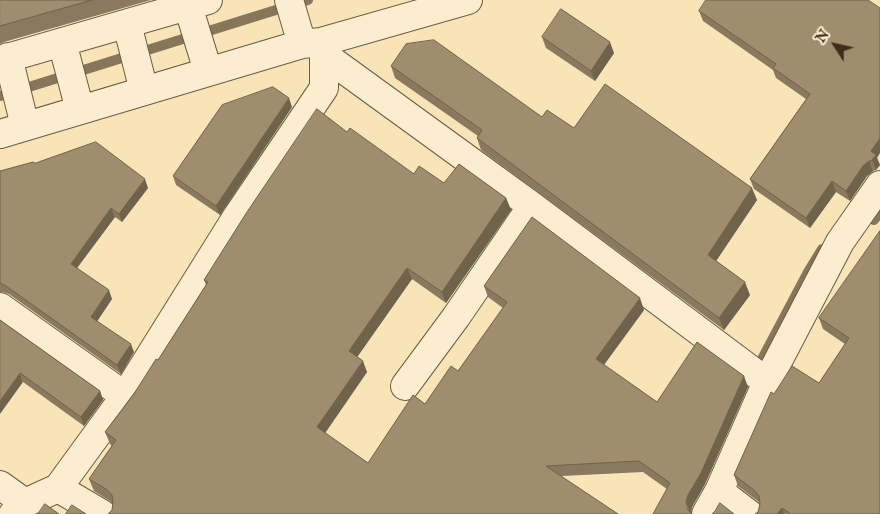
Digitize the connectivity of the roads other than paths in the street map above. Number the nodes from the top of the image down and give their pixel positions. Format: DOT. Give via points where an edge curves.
graph roads {
  1 [pos="468,0"];
  2 [pos="198,3"];
  3 [pos="126,24"];
  4 [pos="306,32"];
  5 [pos="62,42"];
  6 [pos="4,58"];
  7 [pos="204,59"];
  8 [pos="141,78"];
  9 [pos="80,110"];
  10 [pos="12,130"];
  11 [pos="880,185"];
  12 [pos="532,206"];
  13 [pos="0,307"];
  14 [pos="767,382"];
  15 [pos="405,386"];
  16 [pos="125,396"];
  17 [pos="0,485"];
  18 [pos="58,488"];
  19 [pos="712,503"];
  20 [pos="19,509"];
  21 [pos="102,514"];
  22 [pos="748,514"];
  1 -- 4 [label="street"];
  2 -- 3 [label="street"];
  2 -- 7 [label="street"];
  3 -- 5 [label="street"];
  3 -- 8 [label="street"];
  4 -- 7 [label="street"];
  4 -- 12 [label="street"];
  4 -- 16 [label="street" via="324,88 238,215"];
  5 -- 6 [label="street"];
  5 -- 9 [label="street"];
  6 -- 10 [label="street" via="19,100"];
  7 -- 8 [label="street"];
  8 -- 9 [label="street"];
  9 -- 10 [label="street"];
  11 -- 14 [label="street" via="840,242"];
  12 -- 14 [label="street"];
  12 -- 15 [label="street"];
  13 -- 16 [label="street"];
  14 -- 19 [label="street"];
  16 -- 18 [label="street"];
  17 -- 20 [label="street"];
  18 -- 20 [label="street"];
  18 -- 21 [label="street"];
  19 -- 22 [label="street"];
}
